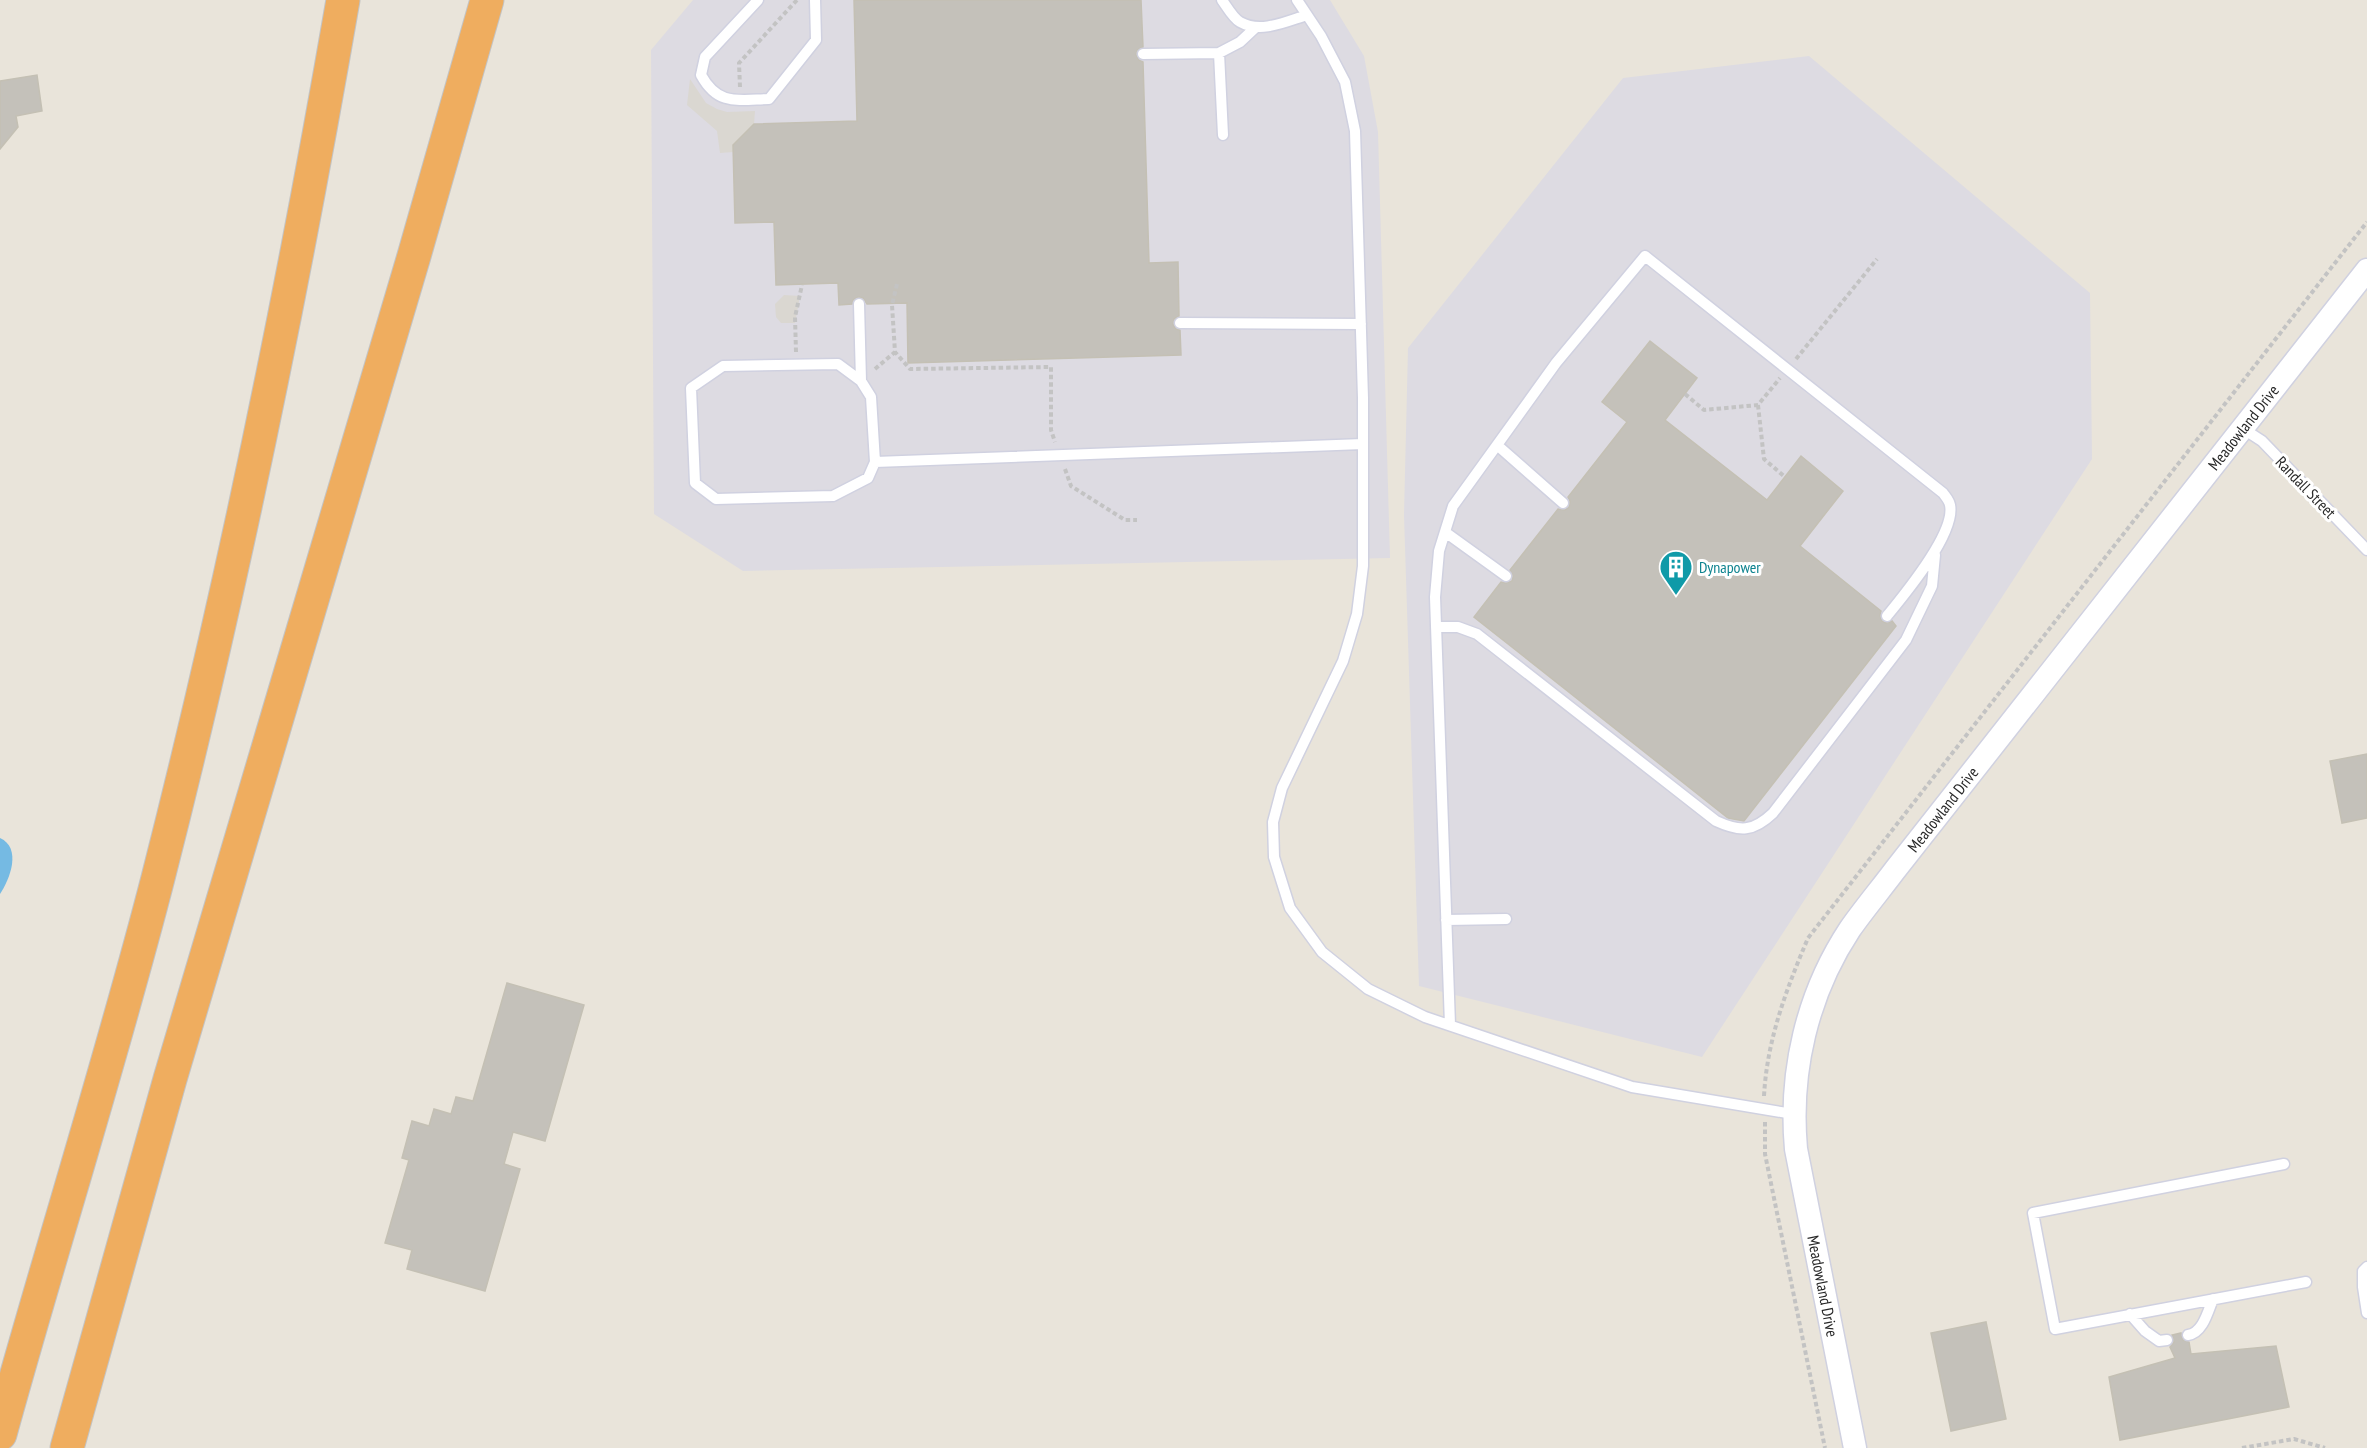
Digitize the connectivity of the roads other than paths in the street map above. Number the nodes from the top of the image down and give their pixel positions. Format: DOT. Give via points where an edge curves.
graph roads {
  1 [pos="343,0"];
  2 [pos="487,0"];
  3 [pos="758,0"];
  4 [pos="815,0"];
  5 [pos="1222,0"];
  6 [pos="1297,0"];
  7 [pos="1307,15"];
  8 [pos="1256,27"];
  9 [pos="1219,53"];
  10 [pos="1143,54"];
  11 [pos="1223,135"];
  12 [pos="2367,270"];
  13 [pos="859,304"];
  14 [pos="1180,323"];
  15 [pos="1361,324"];
  16 [pos="861,381"];
  17 [pos="2242,428"];
  18 [pos="1363,444"];
  19 [pos="1497,445"];
  20 [pos="875,462"];
  21 [pos="1563,503"];
  22 [pos="1445,532"];
  23 [pos="1936,546"];
  24 [pos="2367,550"];
  25 [pos="1506,576"];
  26 [pos="1887,616"];
  27 [pos="1436,627"];
  28 [pos="1506,919"];
  29 [pos="1446,920"];
  30 [pos="1450,1025"];
  31 [pos="1793,1114"];
  32 [pos="2284,1164"];
  33 [pos="2367,1267"];
  34 [pos="2306,1282"];
  35 [pos="2213,1299"];
  36 [pos="2367,1313"];
  37 [pos="2130,1314"];
  38 [pos="2188,1335"];
  39 [pos="2167,1340"];
  40 [pos="0,1434"];
  41 [pos="67,1448"];
  42 [pos="1855,1448"];
  1 -- 40 [label="highway" via="255,465 178,798"];
  2 -- 41 [label="highway" via="170,1079"];
  3 -- 4 [label="lane" via="705,57 701,75 709,90 727,100 769,99 816,40"];
  5 -- 8 [label="lane" via="1240,22"];
  6 -- 7 [label="lane"];
  7 -- 8 [label="lane"];
  7 -- 15 [label="lane" via="1345,82 1355,131"];
  8 -- 9 [label="lane" via="1240,42"];
  9 -- 10 [label="lane"];
  9 -- 11 [label="lane"];
  12 -- 17 [label="street, Meadowland Drive"];
  13 -- 16 [label="lane"];
  14 -- 15 [label="lane"];
  15 -- 18 [label="lane"];
  16 -- 20 [label="lane" via="871,397"];
  16 -- 20 [label="lane" via="838,364 723,366 691,388 695,483 716,499 833,496 868,478"];
  17 -- 24 [label="lane, Randall Street" via="2262,441"];
  17 -- 31 [label="street, Meadowland Drive" via="1849,930 1805,1029 1797,1063"];
  18 -- 20 [label="lane"];
  18 -- 30 [label="lane" via="1363,566 1357,614 1343,661 1281,788 1273,822 1274,857 1290,908 1322,952 1368,989"];
  19 -- 21 [label="lane"];
  19 -- 22 [label="lane" via="1453,506"];
  19 -- 23 [label="lane" via="1556,363 1645,255 1943,493 1950,503 1950,517"];
  22 -- 25 [label="lane"];
  22 -- 27 [label="lane" via="1439,551"];
  23 -- 26 [label="lane" via="1924,571"];
  23 -- 27 [label="lane" via="1932,586 1905,640 1773,813 1760,825 1747,828 1732,828 1716,821 1477,634 1458,627"];
  27 -- 29 [label="lane"];
  28 -- 29 [label="lane"];
  29 -- 30 [label="lane"];
  30 -- 31 [label="lane" via="1632,1087"];
  31 -- 42 [label="street, Meadowland Drive" via="1796,1149"];
  32 -- 37 [label="lane" via="2033,1213 2055,1329"];
  33 -- 36 [label="lane" via="2362,1287"];
  34 -- 35 [label="lane"];
  35 -- 37 [label="lane"];
  35 -- 38 [label="lane" via="2201,1326"];
  37 -- 39 [label="lane" via="2159,1341"];
}
